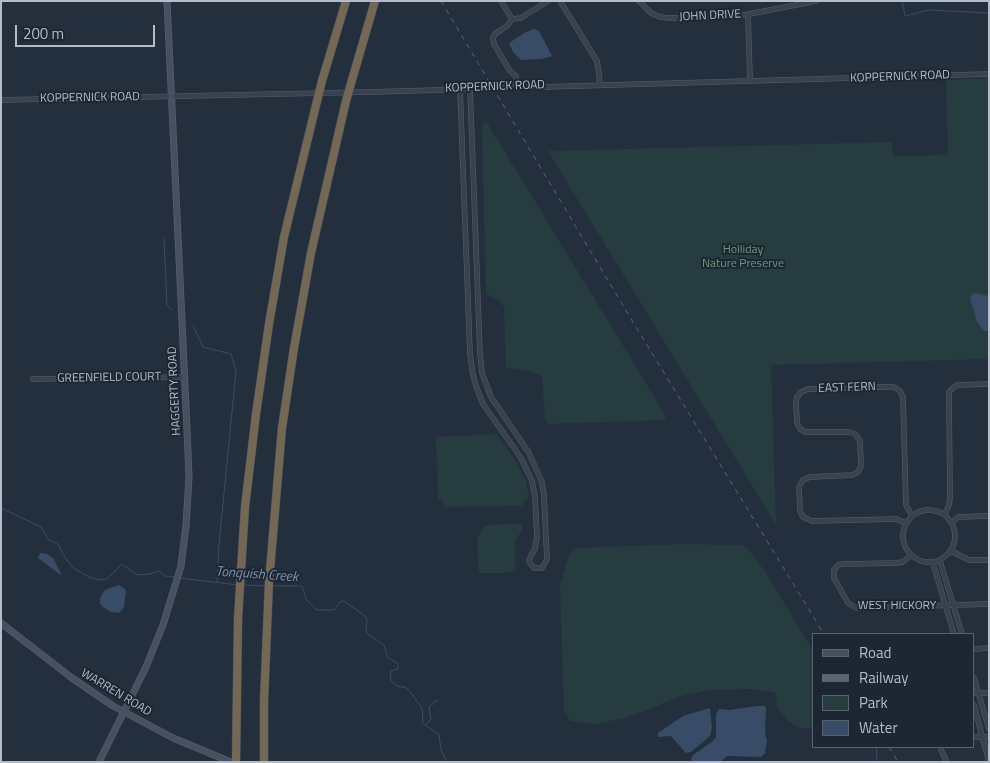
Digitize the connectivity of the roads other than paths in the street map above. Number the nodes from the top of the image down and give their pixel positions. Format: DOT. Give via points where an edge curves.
graph roads {
  1 [pos="167,1"];
  2 [pos="346,1"];
  3 [pos="375,1"];
  4 [pos="501,1"];
  5 [pos="548,1"];
  6 [pos="560,1"];
  7 [pos="639,1"];
  8 [pos="816,1"];
  9 [pos="748,14"];
  10 [pos="512,20"];
  11 [pos="989,74"];
  12 [pos="750,80"];
  13 [pos="600,85"];
  14 [pos="516,87"];
  15 [pos="470,88"];
  16 [pos="460,89"];
  17 [pos="172,96"];
  18 [pos="1,100"];
  19 [pos="462,146"];
  20 [pos="472,146"];
  21 [pos="464,201"];
  22 [pos="474,201"];
  23 [pos="467,262"];
  24 [pos="476,262"];
  25 [pos="470,346"];
  26 [pos="480,346"];
  27 [pos="184,377"];
  28 [pos="33,379"];
  29 [pos="989,384"];
  30 [pos="497,408"];
  31 [pos="490,413"];
  32 [pos="945,514"];
  33 [pos="912,516"];
  34 [pos="989,516"];
  35 [pos="952,522"];
  36 [pos="906,523"];
  37 [pos="537,536"];
  38 [pos="547,537"];
  39 [pos="951,551"];
  40 [pos="911,555"];
  41 [pos="940,560"];
  42 [pos="989,560"];
  43 [pos="934,562"];
  44 [pos="989,604"];
  45 [pos="953,605"];
  46 [pos="946,606"];
  47 [pos="1,623"];
  48 [pos="954,633"];
  49 [pos="962,633"];
  50 [pos="975,648"];
  51 [pos="989,648"];
  52 [pos="976,693"];
  53 [pos="989,693"];
  54 [pos="975,708"];
  55 [pos="124,712"];
  56 [pos="989,730"];
  57 [pos="986,737"];
  58 [pos="941,748"];
  59 [pos="99,762"];
  60 [pos="231,762"];
  61 [pos="236,762"];
  62 [pos="264,762"];
  63 [pos="947,762"];
  64 [pos="989,762"];
  1 -- 17 [label="main road, HAGGERTY ROAD"];
  2 -- 61 [label="highway, bridge" via="322,81 287,225 268,332 249,472 240,585"];
  3 -- 62 [label="highway, bridge" via="346,101 311,253 282,428 269,586"];
  4 -- 10 [label="street"];
  5 -- 10 [label="street"];
  6 -- 13 [label="street" via="597,61"];
  7 -- 9 [label="street, JOHN DRIVE" via="651,13 665,18"];
  8 -- 9 [label="street, JOHN DRIVE"];
  9 -- 12 [label="street"];
  10 -- 14 [label="street" via="492,38 516,76"];
  11 -- 12 [label="street, KOPPERNICK ROAD"];
  12 -- 13 [label="street, KOPPERNICK ROAD"];
  13 -- 14 [label="street, KOPPERNICK ROAD"];
  14 -- 15 [label="street, KOPPERNICK ROAD"];
  15 -- 16 [label="street, KOPPERNICK ROAD"];
  15 -- 20 [label="street"];
  16 -- 17 [label="street, KOPPERNICK ROAD"];
  16 -- 19 [label="street"];
  17 -- 18 [label="street, KOPPERNICK ROAD"];
  17 -- 27 [label="main road, HAGGERTY ROAD"];
  19 -- 20 [label="street"];
  19 -- 21 [label="street"];
  20 -- 22 [label="street"];
  21 -- 22 [label="street"];
  21 -- 23 [label="street"];
  22 -- 24 [label="street"];
  23 -- 24 [label="street"];
  23 -- 25 [label="street"];
  24 -- 26 [label="street"];
  25 -- 26 [label="street"];
  25 -- 31 [label="street" via="474,381"];
  26 -- 30 [label="street" via="483,378"];
  27 -- 28 [label="street, GREENFIELD COURT"];
  27 -- 55 [label="main road, HAGGERTY ROAD" via="189,477 179,574 158,639"];
  29 -- 32 [label="street" via="958,385 949,392 950,505"];
  30 -- 31 [label="street"];
  30 -- 38 [label="street" via="529,453 539,474"];
  31 -- 37 [label="street" via="530,476 535,497"];
  32 -- 33 [label="street" via="928,510"];
  32 -- 35 [label="street"];
  33 -- 36 [label="street"];
  33 -- 36 [label="street, EAST FERN" via="906,505 903,396 900,391 894,387 881,387 808,389 801,392 796,402 800,429 854,434 860,441 861,466 852,476 804,480 799,487 803,517 812,521 896,518"];
  34 -- 35 [label="street" via="958,518"];
  35 -- 39 [label="street" via="955,536"];
  36 -- 40 [label="street" via="904,541"];
  37 -- 38 [label="street"];
  37 -- 38 [label="street" via="529,560 534,568 542,568 546,563"];
  39 -- 41 [label="street"];
  39 -- 42 [label="street" via="969,560"];
  40 -- 43 [label="street" via="924,562"];
  40 -- 46 [label="street, WEST HICKORY" via="896,563 842,564 834,570 834,578 848,603 856,608"];
  41 -- 43 [label="street"];
  41 -- 45 [label="street"];
  43 -- 46 [label="street"];
  44 -- 45 [label="street"];
  45 -- 46 [label="street"];
  45 -- 49 [label="street"];
  46 -- 48 [label="street"];
  47 -- 55 [label="main road, WARREN ROAD" via="78,683"];
  50 -- 51 [label="street"];
  52 -- 53 [label="street"];
  52 -- 56 [label="street"];
  54 -- 57 [label="street"];
  55 -- 59 [label="main road, HAGGERTY ROAD"];
  55 -- 60 [label="main road, WARREN ROAD" via="173,738"];
  57 -- 64 [label="street"];
  58 -- 63 [label="street"];
}
